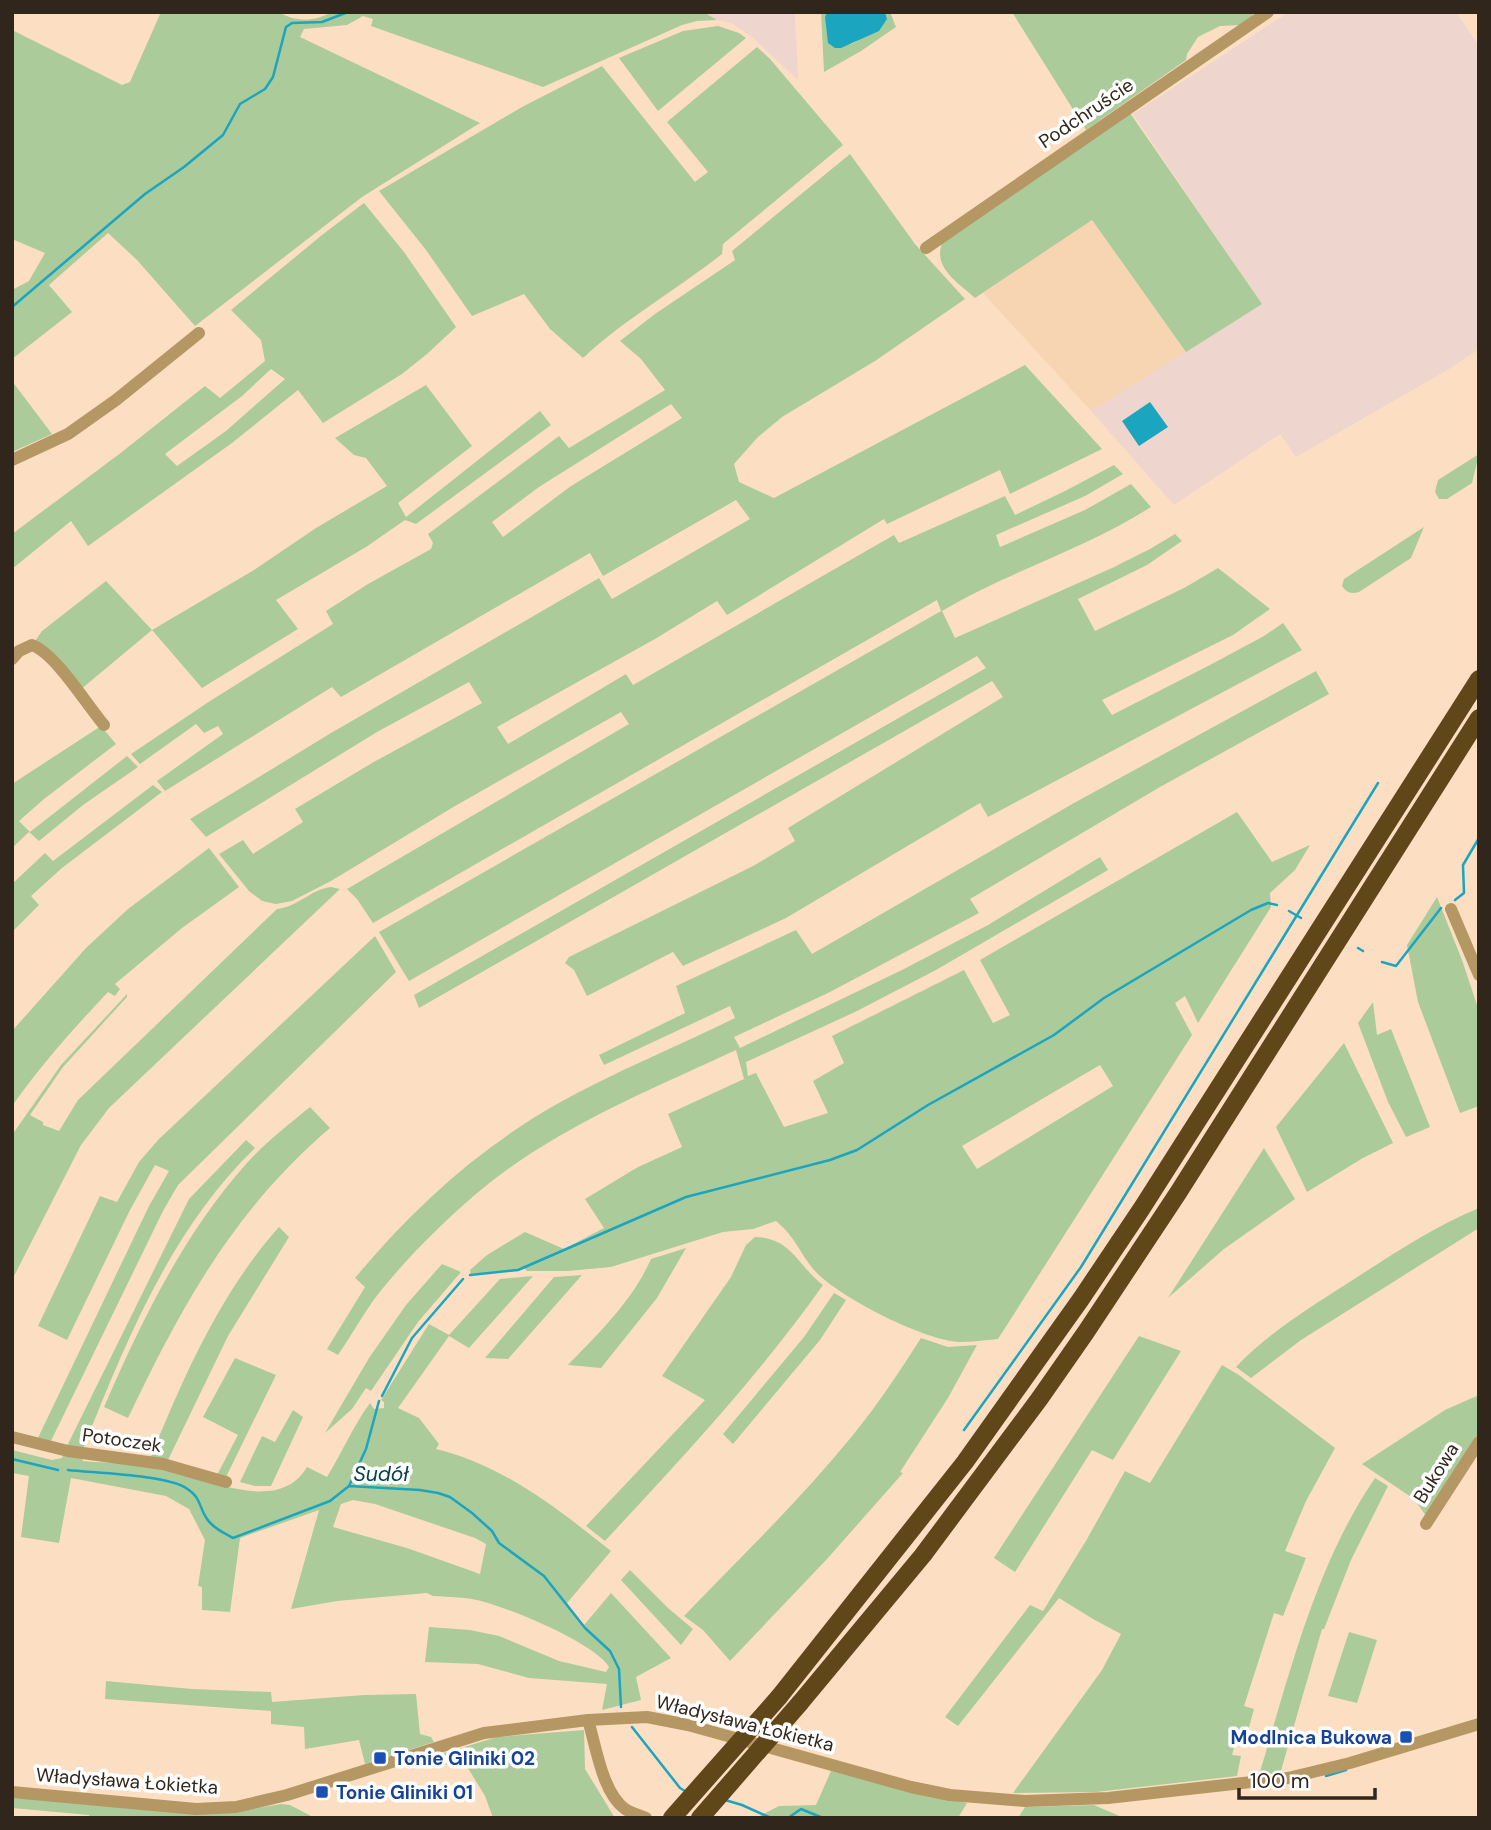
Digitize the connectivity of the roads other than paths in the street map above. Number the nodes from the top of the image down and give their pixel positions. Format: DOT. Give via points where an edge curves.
graph roads {
  1 [pos="1268,12"];
  2 [pos="926,248"];
  3 [pos="198,333"];
  4 [pos="12,460"];
  5 [pos="12,659"];
  6 [pos="1479,679"];
  7 [pos="1479,718"];
  8 [pos="104,725"];
  9 [pos="1451,909"];
  10 [pos="1479,975"];
  11 [pos="12,1437"];
  12 [pos="1479,1442"];
  13 [pos="226,1482"];
  14 [pos="1426,1524"];
  15 [pos="588,1720"];
  16 [pos="1479,1724"];
  17 [pos="12,1792"];
  18 [pos="646,1818"];
  19 [pos="671,1818"];
  20 [pos="700,1818"];
  1 -- 2 [label="street, Podchruście"];
  3 -- 4 [label="street" via="68,434"];
  5 -- 8 [label="street" via="32,645 39,647"];
  6 -- 19 [label="highway, bridge" via="1081,1299 965,1462 779,1698"];
  7 -- 20 [label="highway, bridge" via="1086,1332 923,1555"];
  9 -- 10 [label="street"];
  11 -- 13 [label="street, Potoczek" via="68,1451 163,1464"];
  12 -- 14 [label="street, Bukowa"];
  15 -- 16 [label="street, Władysława Łokietka" via="668,1719 911,1787 1007,1800 1108,1798 1288,1779"];
  15 -- 17 [label="street, Władysława Łokietka" via="484,1733 236,1807 171,1808"];
  15 -- 18 [label="street" via="608,1787 626,1810"];
}
